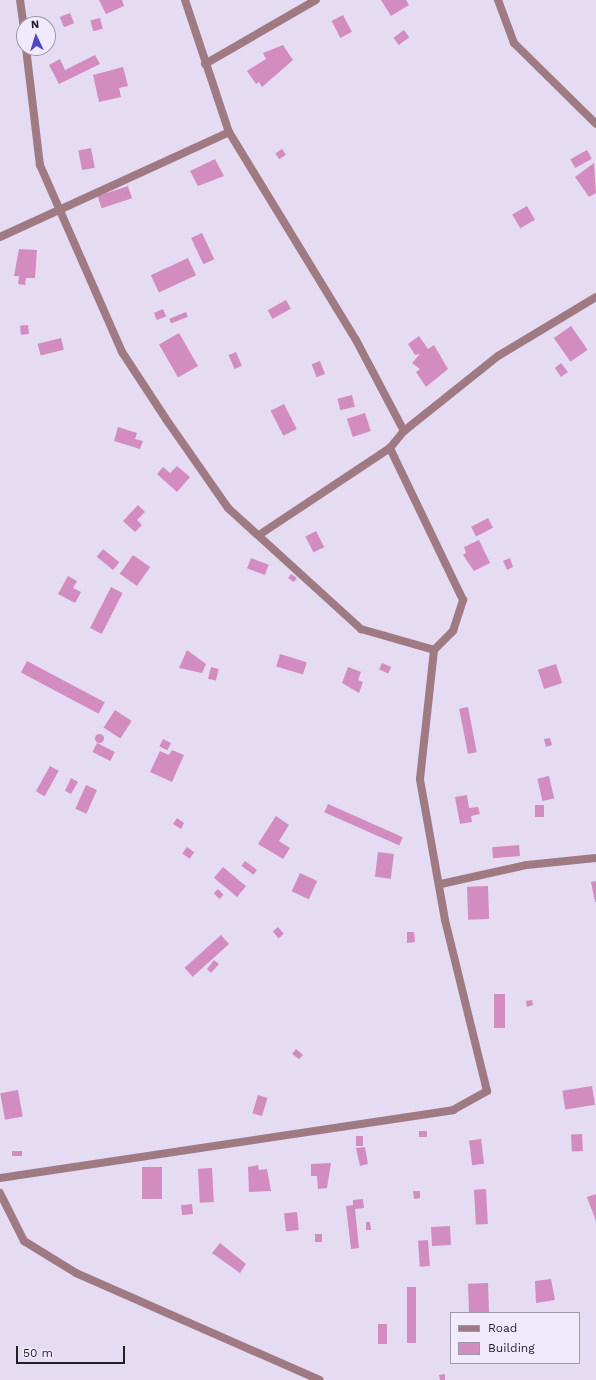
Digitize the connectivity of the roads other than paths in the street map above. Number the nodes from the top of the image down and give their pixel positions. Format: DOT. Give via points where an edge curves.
graph roads {
  1 [pos="20,0"];
  2 [pos="184,0"];
  3 [pos="316,0"];
  4 [pos="498,0"];
  5 [pos="22,16"];
  6 [pos="27,56"];
  7 [pos="205,64"];
  8 [pos="596,124"];
  9 [pos="229,132"];
  10 [pos="57,209"];
  11 [pos="0,237"];
  12 [pos="596,297"];
  13 [pos="404,431"];
  14 [pos="390,448"];
  15 [pos="259,535"];
  16 [pos="434,650"];
  17 [pos="596,858"];
  18 [pos="441,884"];
  19 [pos="0,1178"];
  20 [pos="0,1193"];
  21 [pos="320,1380"];
  1 -- 5 [label="street"];
  2 -- 7 [label="street"];
  3 -- 7 [label="street"];
  4 -- 8 [label="street" via="514,43"];
  6 -- 10 [label="street" via="40,165"];
  7 -- 9 [label="street"];
  9 -- 10 [label="street"];
  9 -- 13 [label="street" via="356,340"];
  10 -- 11 [label="street"];
  10 -- 15 [label="street" via="122,352 228,508"];
  12 -- 13 [label="street" via="498,356"];
  13 -- 14 [label="street"];
  14 -- 15 [label="street"];
  14 -- 16 [label="street" via="463,600 453,631"];
  15 -- 16 [label="street" via="361,629"];
  16 -- 18 [label="street" via="420,779"];
  17 -- 18 [label="street" via="527,865"];
  18 -- 19 [label="street" via="445,920 487,1091 453,1110"];
  20 -- 21 [label="street" via="24,1241 76,1273"];
}
